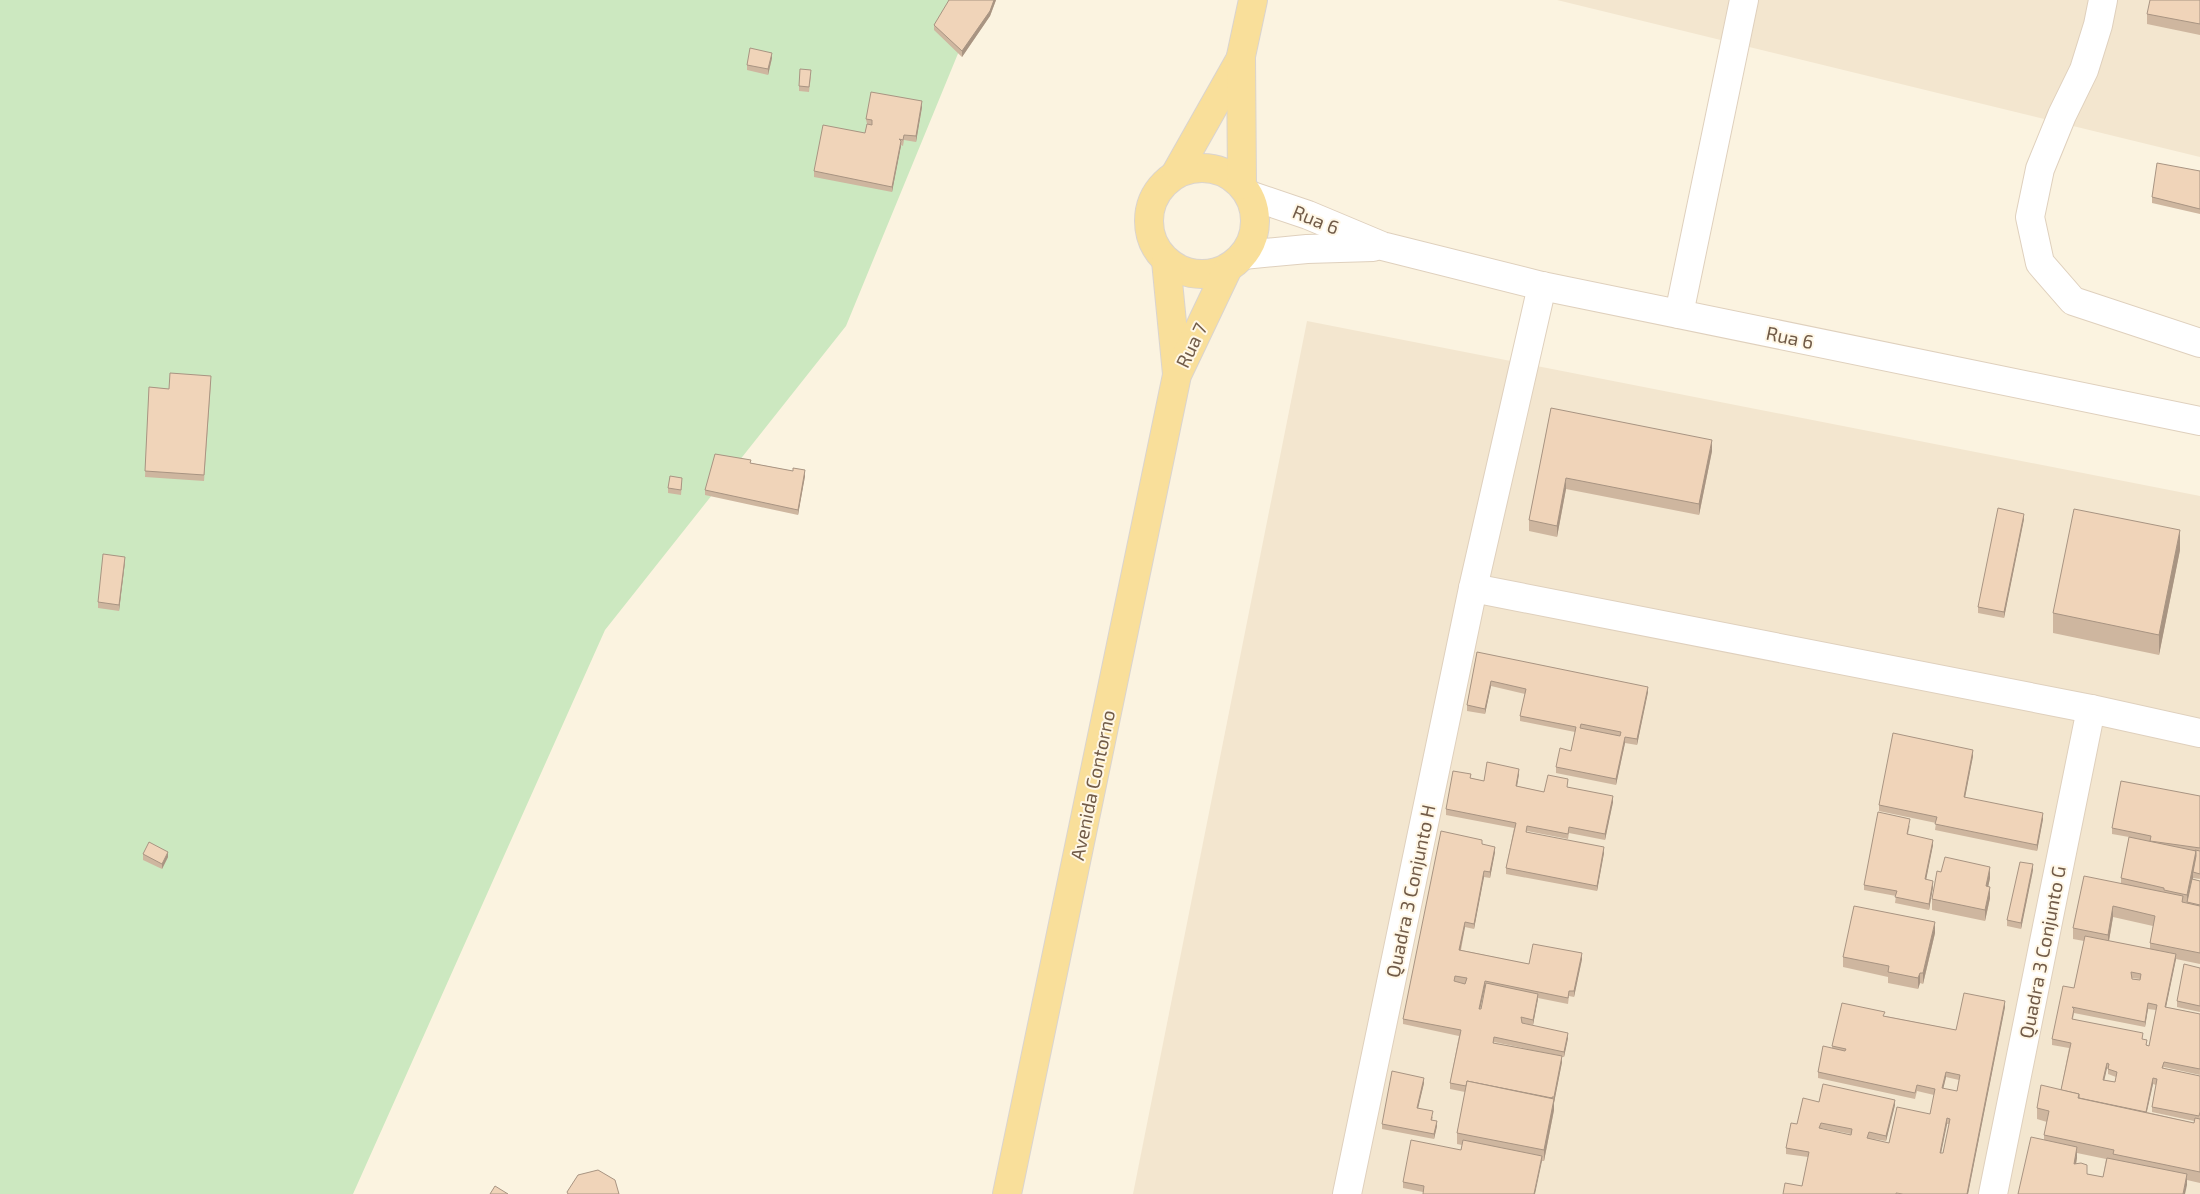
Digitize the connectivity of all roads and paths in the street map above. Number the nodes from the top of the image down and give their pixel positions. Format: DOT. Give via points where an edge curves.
graph roads {
  1 [pos="1252,0"];
  2 [pos="1744,0"];
  3 [pos="2102,0"];
  4 [pos="1241,56"];
  5 [pos="1176,173"];
  6 [pos="1245,190"];
  7 [pos="1382,246"];
  8 [pos="1166,261"];
  9 [pos="1235,261"];
  10 [pos="1542,286"];
  11 [pos="1679,314"];
  12 [pos="2200,343"];
  13 [pos="1177,375"];
  14 [pos="2200,421"];
  15 [pos="1473,588"];
  16 [pos="2091,709"];
  17 [pos="2200,733"];
  18 [pos="1007,1194"];
  19 [pos="1347,1194"];
  20 [pos="1993,1194"];
  1 -- 4 [label="main road"];
  2 -- 11 [label="street"];
  3 -- 12 [label="street" via="2084,70 2040,168 2030,217 2040,263 2073,301"];
  4 -- 5 [label="main road"];
  4 -- 6 [label="main road"];
  5 -- 6 [label="main road" via="1199,167 1223,171"];
  5 -- 8 [label="main road" via="1157,190 1148,215 1151,240"];
  6 -- 7 [label="street, Rua 6"];
  6 -- 9 [label="main road" via="1255,215 1254,236"];
  7 -- 9 [label="street, Rua 6" via="1307,249"];
  7 -- 10 [label="street, Rua 6"];
  8 -- 9 [label="main road" via="1185,272 1199,274"];
  8 -- 13 [label="main road, Rua 7"];
  9 -- 13 [label="main road, Rua 7"];
  10 -- 11 [label="street, Rua 6"];
  10 -- 15 [label="street, Quadra 3 Conjunto H"];
  11 -- 14 [label="street, Rua 6"];
  13 -- 18 [label="main road, Avenida Contorno"];
  15 -- 16 [label="street"];
  15 -- 19 [label="street, Quadra 3 Conjunto H"];
  16 -- 17 [label="street"];
  16 -- 20 [label="street, Quadra 3 Conjunto G"];
}
